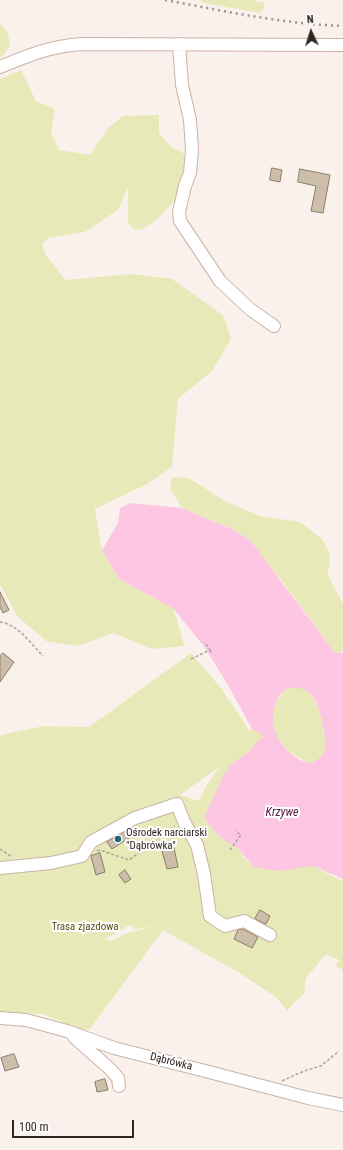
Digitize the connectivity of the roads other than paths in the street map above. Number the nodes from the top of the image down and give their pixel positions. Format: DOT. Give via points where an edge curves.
graph roads {
  1 [pos="179,44"];
  2 [pos="343,45"];
  3 [pos="0,67"];
  4 [pos="274,326"];
  5 [pos="0,868"];
  6 [pos="270,935"];
  7 [pos="0,1018"];
  8 [pos="67,1031"];
  9 [pos="119,1086"];
  10 [pos="343,1105"];
  1 -- 2 [label="street"];
  1 -- 3 [label="street" via="66,45 34,53"];
  1 -- 4 [label="street" via="182,85 190,120 192,150 190,173 179,212 180,221 220,280 250,310"];
  5 -- 6 [label="street" via="50,863 82,856 91,842 135,818 177,804 197,845 210,916 225,926 244,922"];
  7 -- 8 [label="street, Dąbrówka" via="26,1020"];
  8 -- 9 [label="street" via="118,1078"];
  8 -- 10 [label="street, Dąbrówka" via="114,1048"];
}
